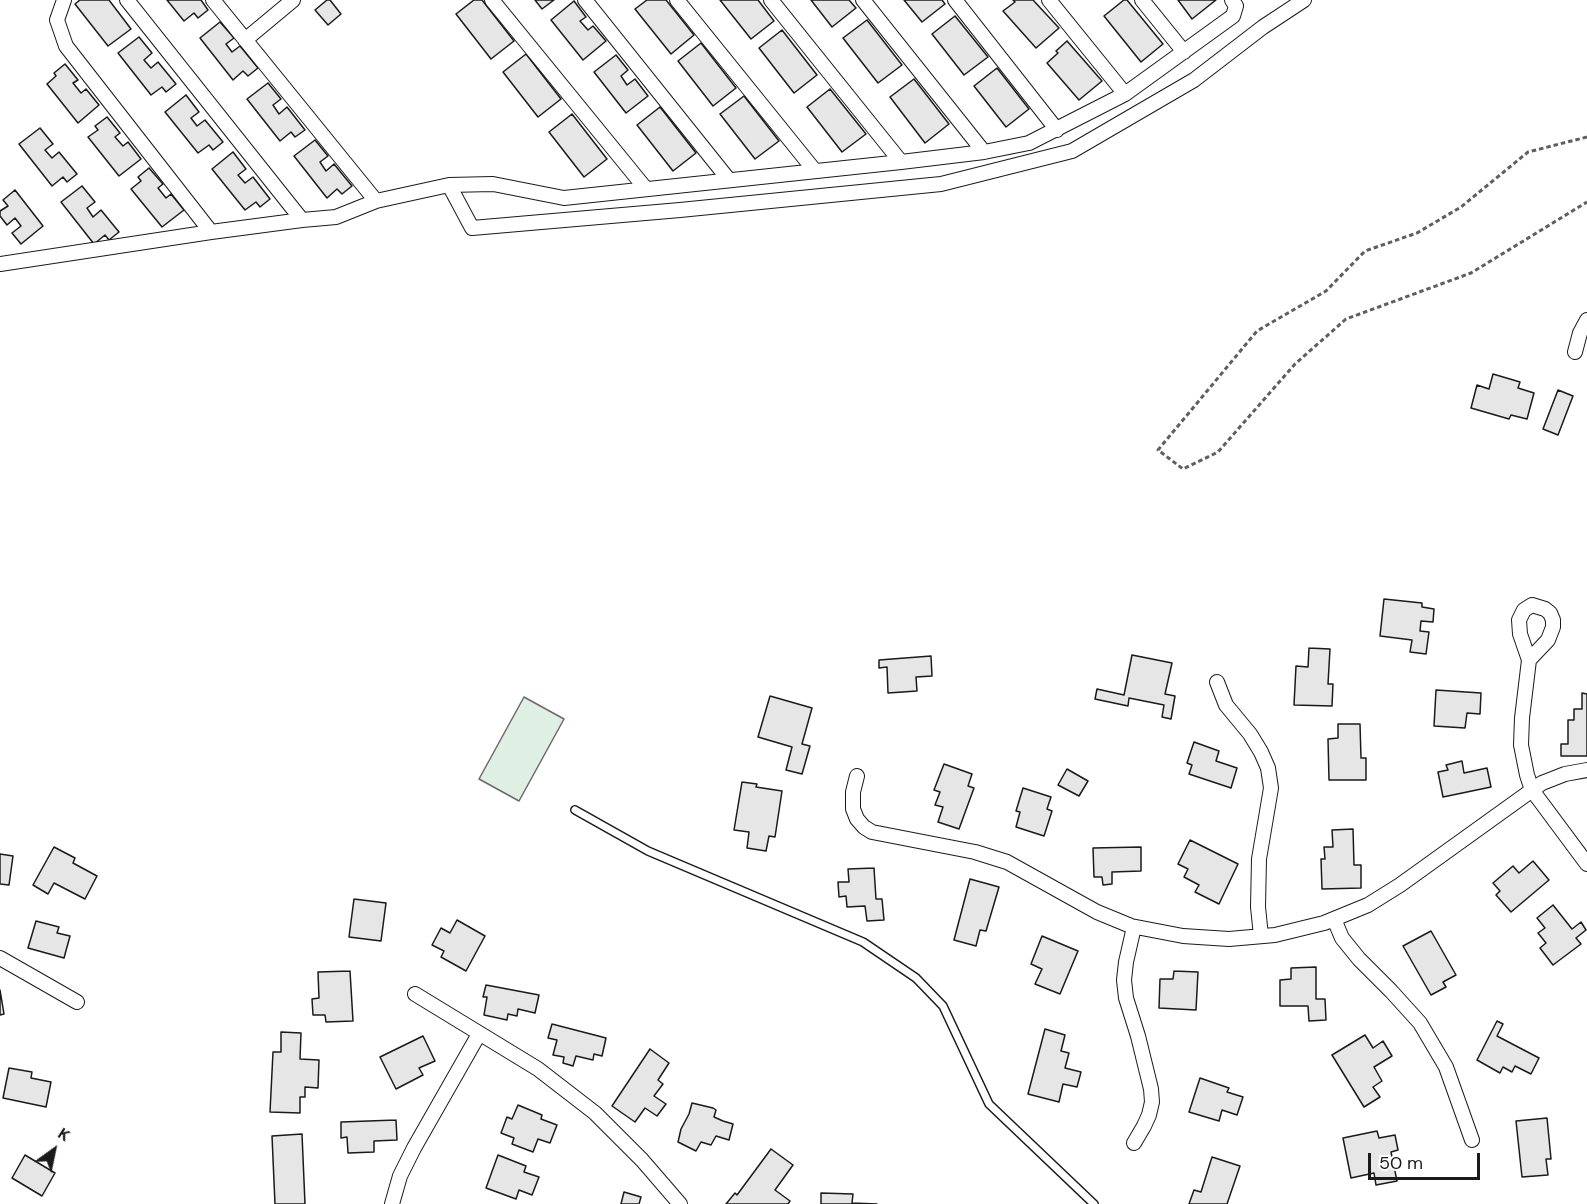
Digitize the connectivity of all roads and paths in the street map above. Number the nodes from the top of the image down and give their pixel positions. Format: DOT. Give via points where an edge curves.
graph roads {
  1 [pos="64,0"];
  2 [pos="127,0"];
  3 [pos="213,0"];
  4 [pos="293,0"];
  5 [pos="492,0"];
  6 [pos="585,0"];
  7 [pos="677,0"];
  8 [pos="771,0"];
  9 [pos="863,0"];
  10 [pos="955,0"];
  11 [pos="1048,0"];
  12 [pos="1142,0"];
  13 [pos="1232,0"];
  14 [pos="1304,0"];
  15 [pos="245,40"];
  16 [pos="1184,52"];
  17 [pos="1125,94"];
  18 [pos="1057,129"];
  19 [pos="1587,137"];
  20 [pos="984,152"];
  21 [pos="901,162"];
  22 [pos="815,171"];
  23 [pos="729,180"];
  24 [pos="449,185"];
  25 [pos="646,189"];
  26 [pos="376,201"];
  27 [pos="1587,202"];
  28 [pos="302,220"];
  29 [pos="211,232"];
  30 [pos="0,264"];
  31 [pos="1587,320"];
  32 [pos="1575,352"];
  33 [pos="1529,660"];
  34 [pos="1217,682"];
  35 [pos="1587,770"];
  36 [pos="856,776"];
  37 [pos="1532,790"];
  38 [pos="575,810"];
  39 [pos="1587,864"];
  40 [pos="1334,919"];
  41 [pos="1134,927"];
  42 [pos="1261,936"];
  43 [pos="0,958"];
  44 [pos="415,994"];
  45 [pos="77,1002"];
  46 [pos="479,1034"];
  47 [pos="1472,1140"];
  48 [pos="1134,1143"];
  49 [pos="392,1204"];
  50 [pos="680,1204"];
  51 [pos="1094,1204"];
  1 -- 29 [label="street" via="57,20 66,46"];
  2 -- 28 [label="street"];
  3 -- 15 [label="street"];
  4 -- 15 [label="street"];
  5 -- 25 [label="street"];
  6 -- 23 [label="street"];
  7 -- 22 [label="street"];
  8 -- 21 [label="street"];
  9 -- 20 [label="street"];
  10 -- 18 [label="street"];
  11 -- 17 [label="street"];
  12 -- 16 [label="street"];
  13 -- 16 [label="street" via="1236,6 1233,16"];
  14 -- 24 [label="street" via="1194,80 1072,151 941,184 472,228"];
  15 -- 26 [label="street"];
  16 -- 17 [label="street"];
  17 -- 18 [label="street"];
  18 -- 20 [label="street" via="1029,142"];
  19 -- 27 [label="path" via="1528,152 1461,207 1417,233 1365,251 1326,291 1257,332 1158,450 1183,469 1218,452 1295,364 1346,319 1471,273"];
  20 -- 21 [label="street"];
  21 -- 22 [label="street"];
  22 -- 23 [label="street"];
  23 -- 25 [label="street"];
  24 -- 25 [label="street" via="493,184 564,198"];
  24 -- 26 [label="street"];
  26 -- 28 [label="street" via="336,218"];
  28 -- 29 [label="street"];
  29 -- 30 [label="street"];
  31 -- 32 [label="street"];
  33 -- 37 [label="street" via="1521,745"];
  34 -- 42 [label="street" via="1226,705 1250,734 1268,768 1271,788 1258,860"];
  35 -- 37 [label="street" via="1565,774"];
  36 -- 41 [label="street" via="853,809 857,819 872,832 1006,862 1097,912"];
  37 -- 39 [label="street"];
  37 -- 40 [label="street" via="1400,885 1368,905"];
  38 -- 51 [label="lane" via="648,851 863,942 916,978 943,1006 989,1104"];
  40 -- 42 [label="street"];
  40 -- 47 [label="street" via="1342,938 1359,959 1420,1023 1446,1067"];
  41 -- 42 [label="street" via="1195,937"];
  41 -- 48 [label="street" via="1124,980 1152,1102"];
  43 -- 45 [label="street"];
  44 -- 46 [label="street"];
  46 -- 49 [label="street" via="414,1148"];
  46 -- 50 [label="street" via="538,1069 595,1113"];
}
